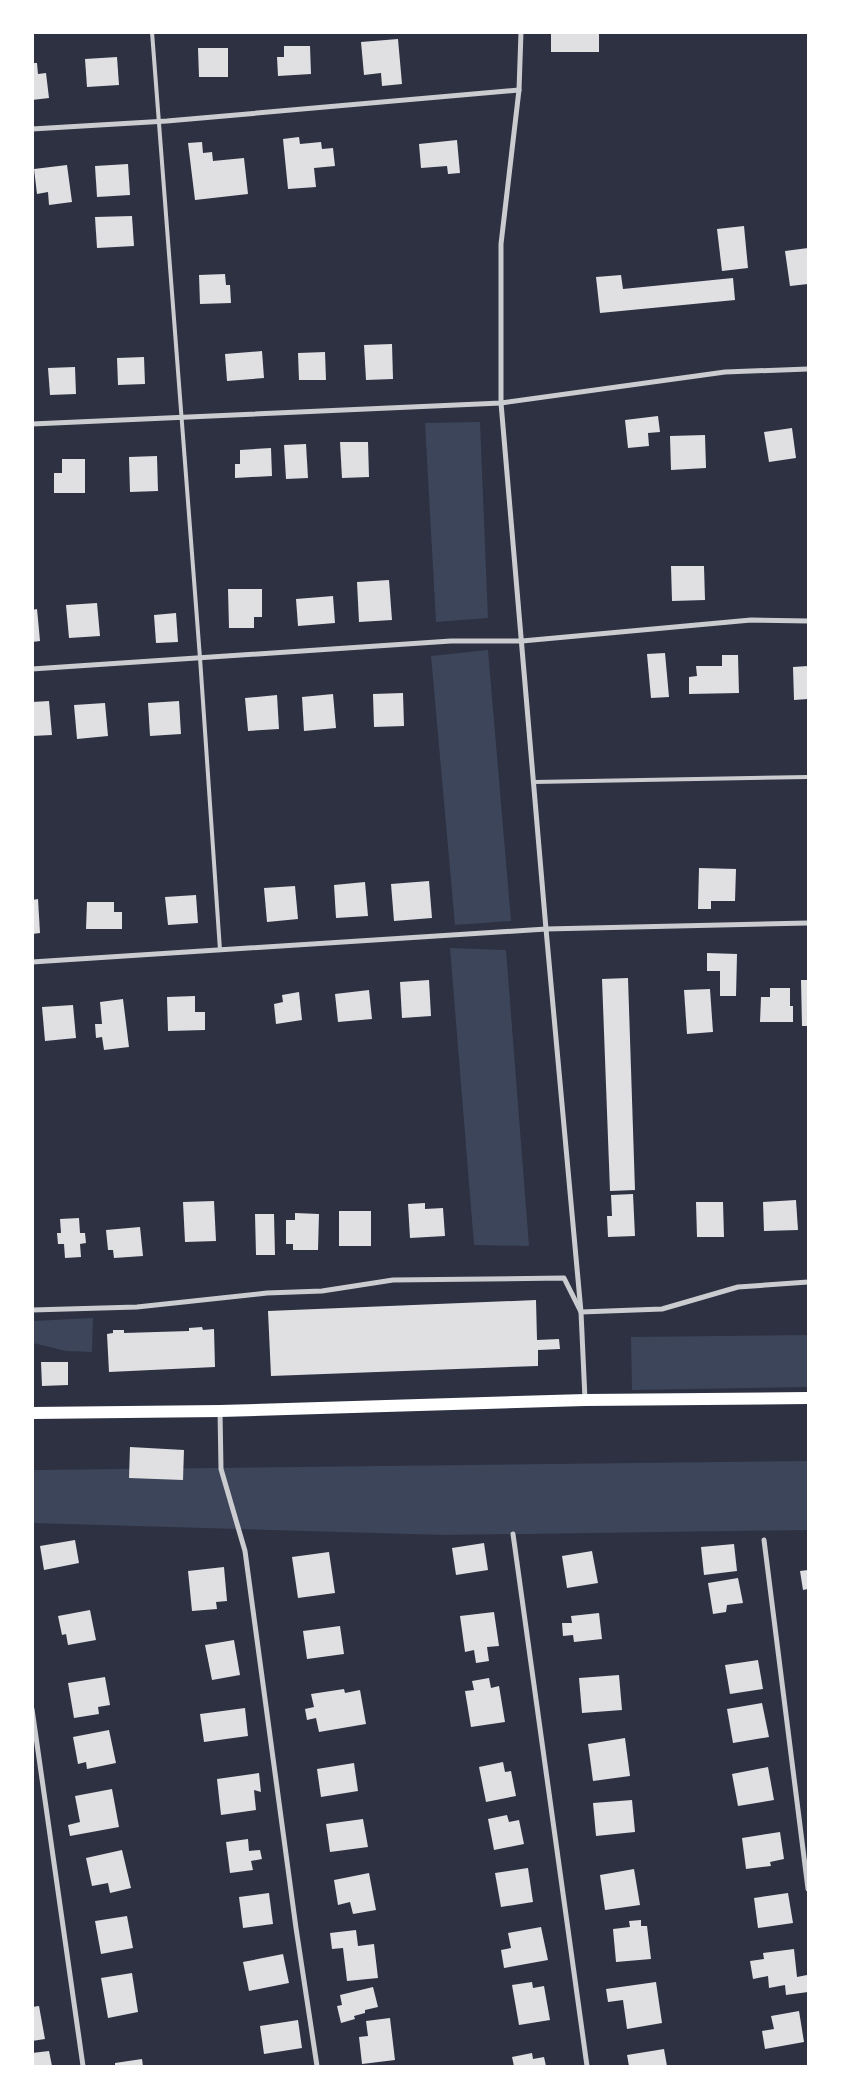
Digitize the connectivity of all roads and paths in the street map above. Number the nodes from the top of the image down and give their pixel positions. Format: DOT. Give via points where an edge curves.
graph roads {
  1 [pos="152,32"];
  2 [pos="521,32"];
  3 [pos="519,90"];
  4 [pos="158,121"];
  5 [pos="32,129"];
  6 [pos="808,369"];
  7 [pos="501,404"];
  8 [pos="182,418"];
  9 [pos="32,424"];
  10 [pos="808,621"];
  11 [pos="522,641"];
  12 [pos="200,658"];
  13 [pos="32,669"];
  14 [pos="808,777"];
  15 [pos="534,782"];
  16 [pos="808,923"];
  17 [pos="546,929"];
  18 [pos="220,950"];
  19 [pos="32,962"];
  20 [pos="808,1282"];
  21 [pos="32,1310"];
  22 [pos="581,1312"];
  23 [pos="808,1398"];
  24 [pos="585,1400"];
  25 [pos="220,1411"];
  26 [pos="32,1413"];
  27 [pos="513,1534"];
  28 [pos="764,1540"];
  29 [pos="32,1709"];
  30 [pos="808,1889"];
  31 [pos="83,2066"];
  32 [pos="317,2066"];
  33 [pos="587,2066"];
  1 -- 4 [label="lane"];
  2 -- 3 [label="street"];
  3 -- 4 [label="street"];
  3 -- 7 [label="street" via="500,244"];
  4 -- 5 [label="street"];
  4 -- 8 [label="lane"];
  6 -- 7 [label="street" via="725,372"];
  7 -- 8 [label="street"];
  7 -- 11 [label="street"];
  8 -- 9 [label="street"];
  8 -- 12 [label="lane"];
  10 -- 11 [label="street" via="751,620"];
  11 -- 12 [label="street" via="451,641"];
  11 -- 15 [label="street"];
  12 -- 13 [label="street"];
  12 -- 18 [label="lane"];
  14 -- 15 [label="lane"];
  15 -- 17 [label="street"];
  16 -- 17 [label="street"];
  17 -- 18 [label="street"];
  17 -- 22 [label="street"];
  18 -- 19 [label="street"];
  20 -- 22 [label="street" via="738,1287 662,1309"];
  21 -- 22 [label="street" via="137,1307 267,1293 322,1291 393,1280 564,1278"];
  22 -- 24 [label="street"];
  23 -- 24 [label="main road"];
  24 -- 25 [label="main road"];
  25 -- 26 [label="main road"];
  25 -- 32 [label="street" via="221,1469 245,1550"];
  27 -- 33 [label="street"];
  28 -- 30 [label="street"];
  29 -- 31 [label="street"];
}
